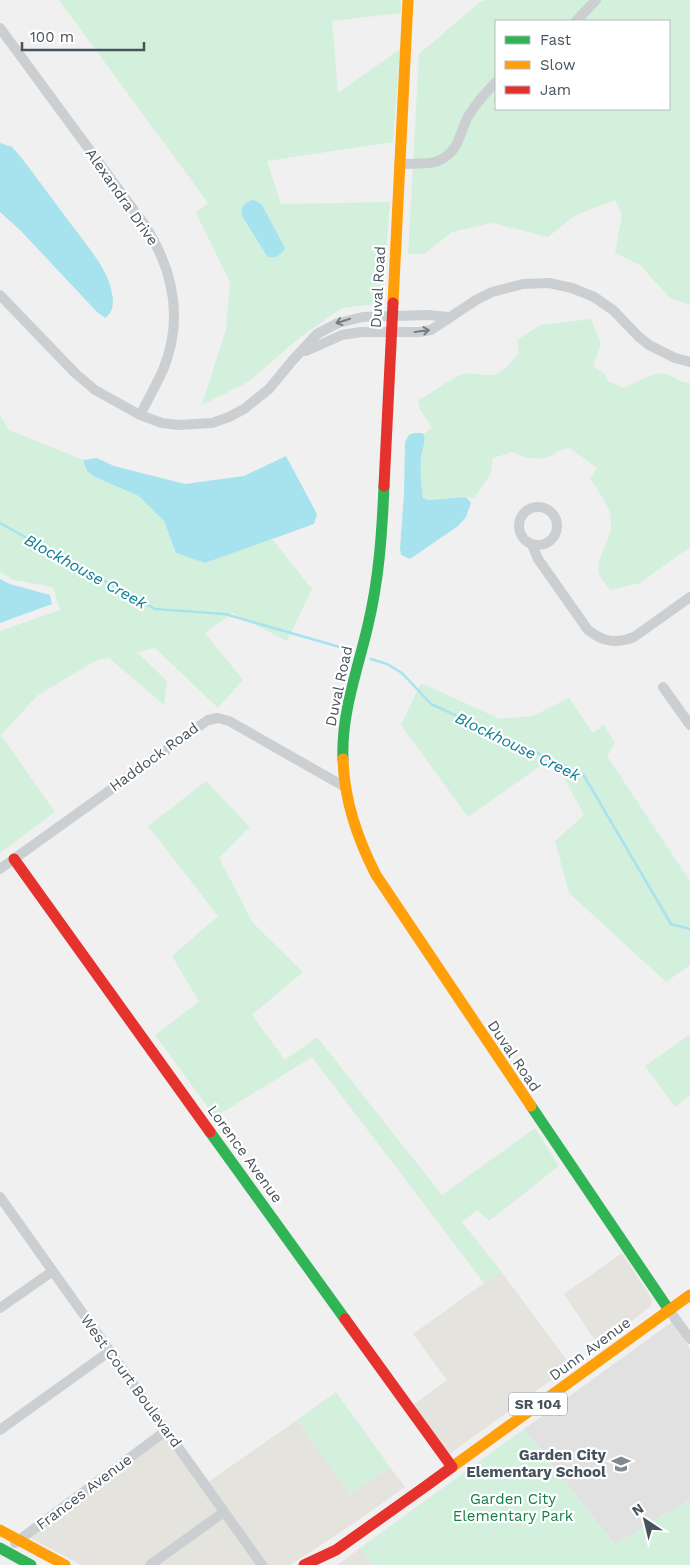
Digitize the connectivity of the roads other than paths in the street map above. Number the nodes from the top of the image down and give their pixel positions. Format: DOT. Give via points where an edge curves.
graph roads {
  1 [pos="408,0"];
  2 [pos="596,0"];
  3 [pos="577,20"];
  4 [pos="0,28"];
  5 [pos="495,83"];
  6 [pos="399,164"];
  7 [pos="0,294"];
  8 [pos="391,316"];
  9 [pos="449,317"];
  10 [pos="391,331"];
  11 [pos="300,353"];
  12 [pos="690,362"];
  13 [pos="140,415"];
  14 [pos="532,545"];
  15 [pos="690,597"];
  16 [pos="662,688"];
  17 [pos="690,725"];
  18 [pos="345,787"];
  19 [pos="14,859"];
  20 [pos="0,869"];
  21 [pos="0,1197"];
  22 [pos="53,1271"];
  23 [pos="690,1295"];
  24 [pos="0,1308"];
  25 [pos="669,1310"];
  26 [pos="690,1339"];
  27 [pos="110,1351"];
  28 [pos="0,1430"];
  29 [pos="167,1430"];
  30 [pos="452,1467"];
  31 [pos="224,1512"];
  32 [pos="0,1530"];
  33 [pos="19,1540"];
  34 [pos="336,1550"];
  35 [pos="1,1551"];
  36 [pos="31,1565"];
  37 [pos="66,1565"];
  38 [pos="150,1565"];
  39 [pos="262,1565"];
  40 [pos="304,1565"];
  41 [pos="326,1565"];
  1 -- 6 [label="main road, Duval Road"];
  2 -- 3 [label="street"];
  4 -- 13 [label="street, Alexandra Drive" via="144,224 162,255 172,286 172,334 163,369"];
  5 -- 6 [label="street" via="479,99 452,152 436,162"];
  6 -- 8 [label="main road, Duval Road"];
  7 -- 13 [label="street" via="83,380"];
  8 -- 9 [label="street"];
  8 -- 10 [label="main road, Duval Road"];
  8 -- 11 [label="street, one-way" via="363,316 338,323 317,334"];
  10 -- 9 [label="street, one-way" via="430,330"];
  9 -- 12 [label="street" via="476,300 508,287 536,283 560,285 594,297 613,310 649,345"];
  10 -- 11 [label="street" via="342,335"];
  10 -- 18 [label="main road, Duval Road" via="381,546 376,589 346,715"];
  11 -- 13 [label="street" via="258,400 229,417 212,423 178,425"];
  14 -- 15 [label="street" via="538,559 588,630 607,641 625,641 634,637"];
  16 -- 17 [label="street"];
  18 -- 19 [label="street, Haddock Road" via="228,721 208,720"];
  18 -- 25 [label="main road, Duval Road" via="354,828 378,879"];
  19 -- 20 [label="street, Haddock Road"];
  19 -- 30 [label="main road, Lorence Avenue"];
  21 -- 22 [label="street, West Court Boulevard"];
  22 -- 24 [label="street"];
  22 -- 27 [label="street, West Court Boulevard"];
  23 -- 25 [label="main road, Dunn Avenue / SR 104"];
  25 -- 26 [label="street, Duval Road"];
  25 -- 30 [label="main road, Dunn Avenue / SR 104"];
  27 -- 28 [label="street"];
  27 -- 29 [label="street, West Court Boulevard"];
  29 -- 31 [label="street, West Court Boulevard"];
  29 -- 33 [label="street, Frances Avenue"];
  30 -- 34 [label="main road, Dunn Avenue / SR 104"];
  31 -- 38 [label="street"];
  31 -- 39 [label="street, West Court Boulevard"];
  32 -- 33 [label="main road"];
  33 -- 35 [label="street, Frances Avenue"];
  33 -- 37 [label="main road"];
  34 -- 40 [label="main road, Dunn Avenue / SR 104"];
  34 -- 41 [label="main road, Dunn Avenue / SR 104"];
  35 -- 36 [label="main road"];
}
